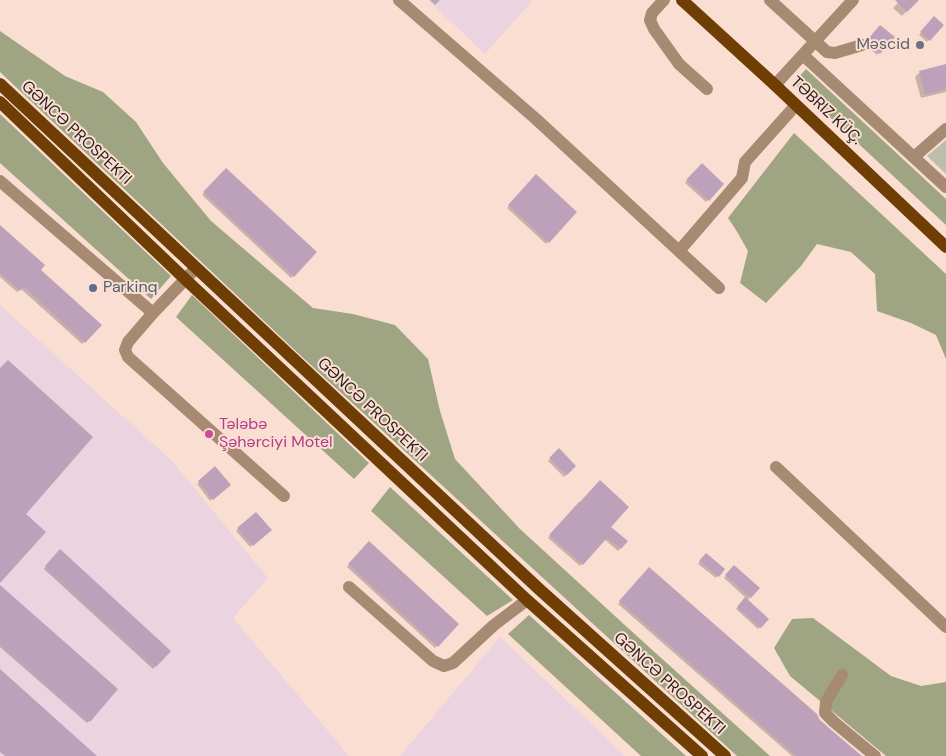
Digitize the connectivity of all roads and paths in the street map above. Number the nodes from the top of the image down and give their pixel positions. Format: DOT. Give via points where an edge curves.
graph roads {
  1 [pos="399,0"];
  2 [pos="664,0"];
  3 [pos="682,0"];
  4 [pos="771,0"];
  5 [pos="853,0"];
  6 [pos="816,42"];
  7 [pos="862,45"];
  8 [pos="803,55"];
  9 [pos="0,84"];
  10 [pos="775,85"];
  11 [pos="707,89"];
  12 [pos="0,102"];
  13 [pos="796,105"];
  14 [pos="946,130"];
  15 [pos="914,157"];
  16 [pos="0,181"];
  17 [pos="946,187"];
  18 [pos="946,247"];
  19 [pos="679,251"];
  20 [pos="196,268"];
  21 [pos="185,279"];
  22 [pos="719,288"];
  23 [pos="153,313"];
  24 [pos="776,467"];
  25 [pos="284,496"];
  26 [pos="349,586"];
  27 [pos="527,600"];
  28 [pos="946,626"];
  29 [pos="842,675"];
  30 [pos="702,756"];
  31 [pos="724,756"];
  32 [pos="875,756"];
  1 -- 19 [label="street" via="536,119"];
  2 -- 11 [label="street" via="652,14 650,20 654,29 679,64"];
  3 -- 10 [label="main road, TƏBRIZ KÜÇ."];
  4 -- 6 [label="street"];
  5 -- 6 [label="street"];
  6 -- 7 [label="street" via="827,52 835,53"];
  6 -- 8 [label="street"];
  8 -- 10 [label="street"];
  8 -- 15 [label="street"];
  9 -- 20 [label="main road, GƏNCƏ PROSPEKTI"];
  10 -- 13 [label="main road, TƏBRIZ KÜÇ."];
  12 -- 21 [label="main road, GƏNCƏ PROSPEKTI"];
  13 -- 18 [label="main road, TƏBRIZ KÜÇ."];
  13 -- 19 [label="street" via="745,162 742,178"];
  14 -- 15 [label="street"];
  15 -- 17 [label="street"];
  16 -- 23 [label="street"];
  19 -- 22 [label="street"];
  20 -- 21 [label="street"];
  20 -- 31 [label="main road, GƏNCƏ PROSPEKTI" via="539,589"];
  21 -- 23 [label="street"];
  21 -- 27 [label="main road, GƏNCƏ PROSPEKTI"];
  23 -- 25 [label="street" via="128,342 125,350 128,357"];
  24 -- 28 [label="street"];
  26 -- 27 [label="street" via="433,661 444,666 453,663"];
  27 -- 30 [label="main road, GƏNCƏ PROSPEKTI"];
  29 -- 32 [label="street" via="826,702 825,713"];
}
